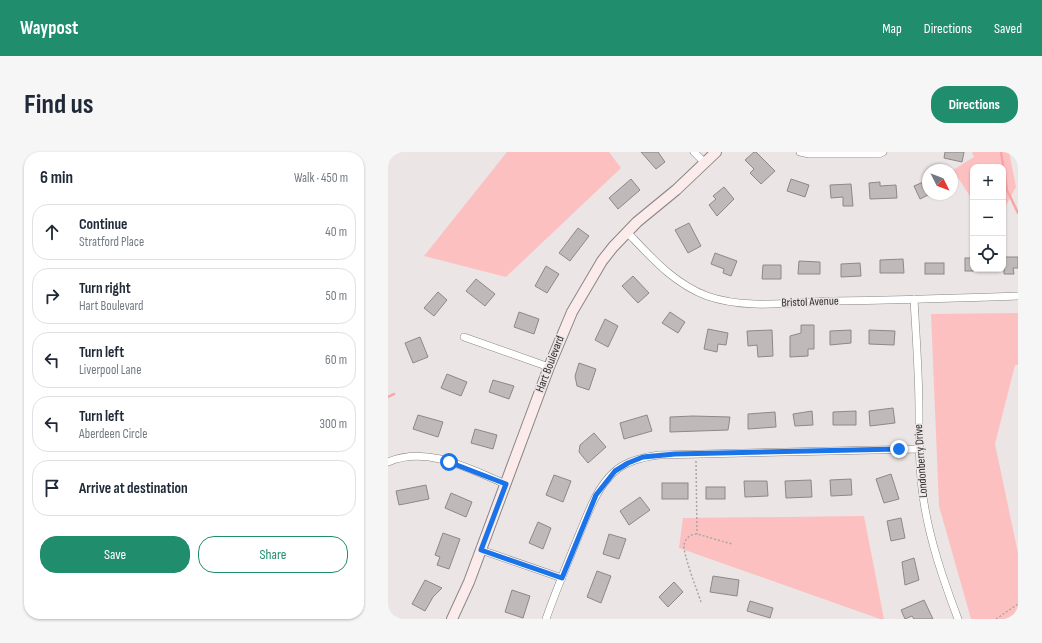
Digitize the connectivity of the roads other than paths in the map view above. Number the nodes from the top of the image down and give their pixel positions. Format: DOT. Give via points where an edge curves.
graph roads {
  1 [pos="694,152"];
  2 [pos="716,152"];
  3 [pos="800,152"];
  4 [pos="883,152"];
  5 [pos="705,163"];
  6 [pos="627,232"];
  7 [pos="1018,296"];
  8 [pos="914,299"];
  9 [pos="464,337"];
  10 [pos="549,367"];
  11 [pos="919,449"];
  12 [pos="388,462"];
  13 [pos="506,484"];
  14 [pos="481,550"];
  15 [pos="562,578"];
  16 [pos="452,619"];
  17 [pos="546,619"];
  18 [pos="958,619"];
  1 -- 5 [label="street"];
  2 -- 5 [label="street, Hart Boulevard"];
  3 -- 4 [label="street"];
  5 -- 6 [label="street, Hart Boulevard"];
  6 -- 8 [label="street, Bristol Avenue" via="678,281 707,296 724,300 776,304"];
  6 -- 10 [label="street, Hart Boulevard" via="602,261 572,312"];
  7 -- 8 [label="street, Bristol Avenue"];
  8 -- 11 [label="street, Londonberry Drive"];
  9 -- 10 [label="street"];
  10 -- 13 [label="street, Hart Boulevard"];
  11 -- 15 [label="street" via="643,457 615,471 596,495"];
  11 -- 18 [label="street, Londonberry Drive" via="929,531 938,565"];
  12 -- 13 [label="street" via="407,457 436,458"];
  13 -- 14 [label="street, Hart Boulevard"];
  14 -- 15 [label="street"];
  14 -- 16 [label="street, Hart Boulevard"];
  15 -- 17 [label="street"];
}
